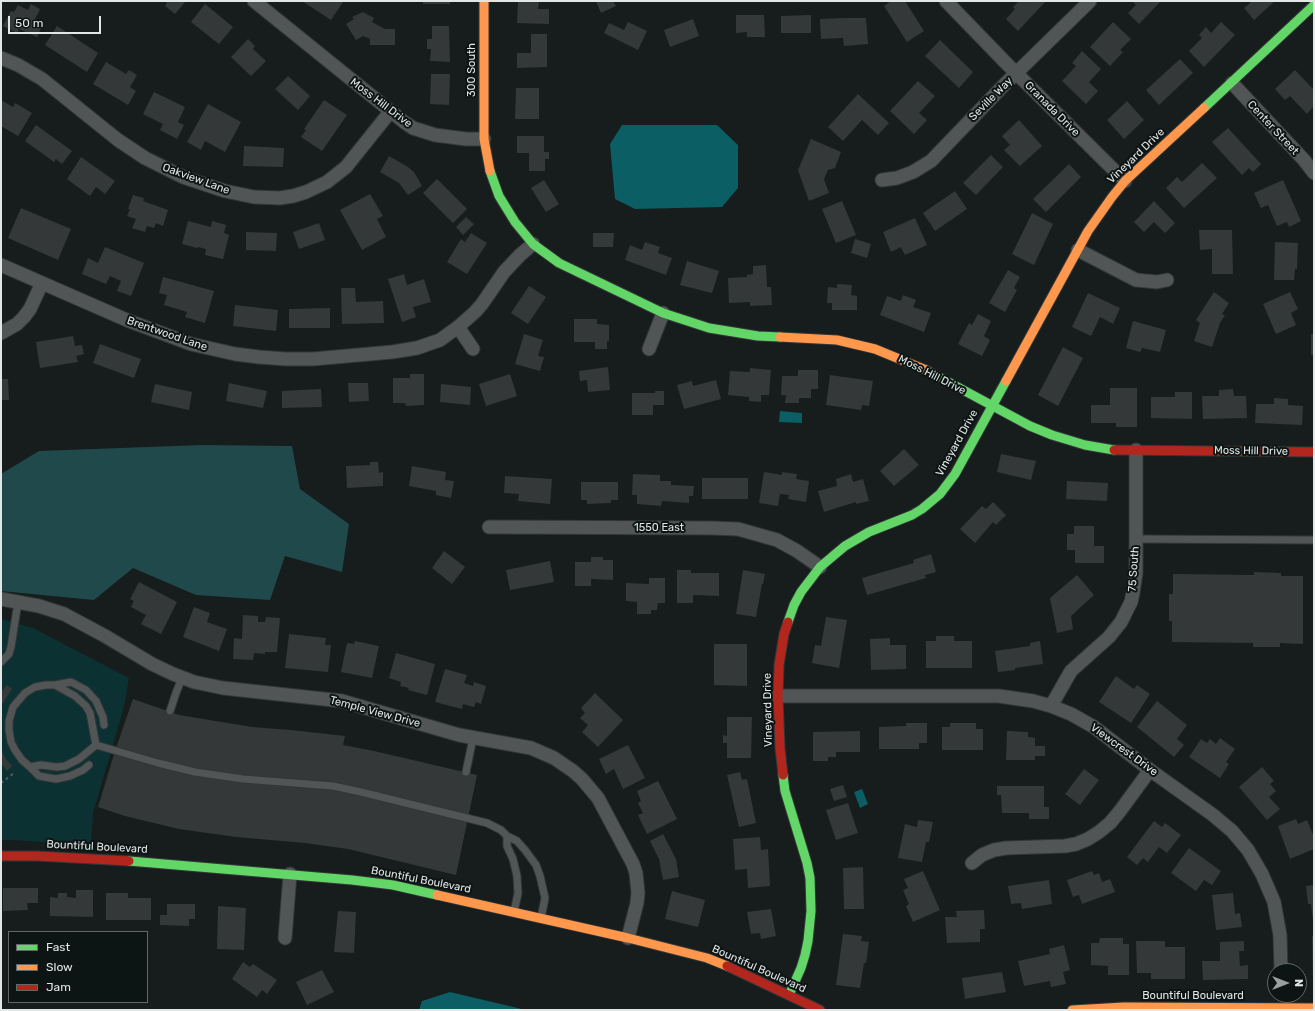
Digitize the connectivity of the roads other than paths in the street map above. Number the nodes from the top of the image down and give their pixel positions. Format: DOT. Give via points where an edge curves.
graph roads {
  1 [pos="254,1"];
  2 [pos="484,1"];
  3 [pos="946,1"];
  4 [pos="1090,1"];
  5 [pos="1314,5"];
  6 [pos="1,58"];
  7 [pos="1016,74"];
  8 [pos="1232,83"];
  9 [pos="390,112"];
  10 [pos="484,139"];
  11 [pos="1314,173"];
  12 [pos="882,180"];
  13 [pos="1125,181"];
  14 [pos="533,244"];
  15 [pos="1078,250"];
  16 [pos="1,264"];
  17 [pos="1167,280"];
  18 [pos="42,283"];
  19 [pos="663,313"];
  20 [pos="458,327"];
  21 [pos="1,333"];
  22 [pos="649,348"];
  23 [pos="473,349"];
  24 [pos="992,406"];
  25 [pos="1136,450"];
  26 [pos="1314,452"];
  27 [pos="489,527"];
  28 [pos="1136,539"];
  29 [pos="1314,540"];
  30 [pos="820,567"];
  31 [pos="1,599"];
  32 [pos="18,602"];
  33 [pos="1,662"];
  34 [pos="182,678"];
  35 [pos="55,685"];
  36 [pos="778,696"];
  37 [pos="1051,706"];
  38 [pos="170,711"];
  39 [pos="104,725"];
  40 [pos="473,738"];
  41 [pos="96,745"];
  42 [pos="89,764"];
  43 [pos="30,766"];
  44 [pos="1150,770"];
  45 [pos="466,772"];
  46 [pos="507,836"];
  47 [pos="1,856"];
  48 [pos="972,862"];
  49 [pos="290,874"];
  50 [pos="514,912"];
  51 [pos="541,918"];
  52 [pos="285,938"];
  53 [pos="628,938"];
  54 [pos="1281,963"];
  55 [pos="788,995"];
  56 [pos="1281,1003"];
  57 [pos="1281,1008"];
  58 [pos="1314,1008"];
  59 [pos="820,1010"];
  60 [pos="1072,1010"];
  1 -- 9 [label="street, Moss Hill Drive"];
  2 -- 10 [label="street, 300 South"];
  3 -- 7 [label="street, Granada Drive"];
  4 -- 7 [label="street, Seville Way"];
  5 -- 8 [label="street, Vineyard Drive"];
  6 -- 9 [label="street, Oakview Lane" via="42,79 127,146 158,166 225,191 254,197 294,196 327,182 346,167"];
  7 -- 12 [label="street, Seville Way" via="931,161 913,172"];
  7 -- 13 [label="street, Granada Drive"];
  8 -- 11 [label="street, Center Street"];
  8 -- 13 [label="street, Vineyard Drive"];
  9 -- 10 [label="street, Moss Hill Drive" via="408,125 429,133"];
  10 -- 14 [label="street, Moss Hill Drive" via="488,167 499,196"];
  13 -- 15 [label="street, Vineyard Drive" via="1100,214"];
  14 -- 19 [label="street, Moss Hill Drive" via="559,263"];
  14 -- 20 [label="street, Brentwood Lane" via="511,264 482,304"];
  15 -- 17 [label="street" via="1136,280"];
  15 -- 24 [label="street, Vineyard Drive"];
  16 -- 18 [label="street, Brentwood Lane"];
  18 -- 20 [label="street, Brentwood Lane" via="129,321 191,344 258,357 313,359 392,352 440,340"];
  18 -- 21 [label="street" via="24,318"];
  19 -- 22 [label="street"];
  19 -- 24 [label="street, Moss Hill Drive" via="727,332 769,337 825,338 870,347 919,366"];
  20 -- 23 [label="street"];
  24 -- 25 [label="street, Moss Hill Drive" via="1030,426 1084,446"];
  24 -- 30 [label="street, Vineyard Drive" via="948,484 932,502 907,518 857,538"];
  25 -- 26 [label="street, Moss Hill Drive"];
  25 -- 28 [label="street, 75 South"];
  27 -- 30 [label="street, 1550 East" via="738,529 777,540"];
  28 -- 29 [label="lane"];
  28 -- 37 [label="street, 75 South" via="1134,593 1126,612 1109,638 1070,671"];
  30 -- 36 [label="street, Vineyard Drive" via="802,592 788,620 781,649"];
  31 -- 32 [label="street, Temple View Drive"];
  32 -- 33 [label="lane" via="11,647 9,654"];
  32 -- 34 [label="street, Temple View Drive" via="54,610 77,620 143,659"];
  34 -- 38 [label="lane"];
  34 -- 40 [label="street, Temple View Drive" via="223,688 342,701"];
  35 -- 39 [label="lane" via="71,682 86,690 96,701"];
  35 -- 41 [label="lane" via="75,696 86,706 92,720"];
  35 -- 43 [label="lane" via="35,687 25,693 13,707 9,721 11,742 22,760"];
  36 -- 37 [label="street, Viewcrest Drive" via="999,696"];
  36 -- 55 [label="street, Vineyard Drive" via="783,777 807,862 811,895 808,941 801,968"];
  37 -- 44 [label="street, Viewcrest Drive" via="1094,727"];
  40 -- 45 [label="lane"];
  40 -- 53 [label="street, Temple View Drive" via="531,748 547,755 573,771 594,792 606,811 636,874 637,903"];
  41 -- 43 [label="lane" via="79,759 65,766"];
  41 -- 46 [label="lane" via="194,772 243,779 333,786 361,792 487,823"];
  42 -- 43 [label="lane" via="70,776 56,779 39,776"];
  44 -- 48 [label="street" via="1120,812 1088,839 1065,846 994,850"];
  44 -- 54 [label="street, Viewcrest Drive" via="1222,823 1240,840 1256,862 1275,908 1280,935"];
  46 -- 50 [label="lane" via="507,846 518,876"];
  46 -- 51 [label="lane" via="518,841 536,865 545,898"];
  47 -- 49 [label="street, Bountiful Boulevard" via="129,860"];
  49 -- 50 [label="street, Bountiful Boulevard" via="393,885"];
  49 -- 52 [label="street"];
  50 -- 51 [label="street, Bountiful Boulevard"];
  51 -- 53 [label="street, Bountiful Boulevard"];
  53 -- 55 [label="street, Bountiful Boulevard" via="714,961"];
  55 -- 59 [label="street, Bountiful Boulevard"];
  56 -- 57 [label="street"];
  57 -- 58 [label="street, Bountiful Boulevard"];
  57 -- 60 [label="street, Bountiful Boulevard" via="1124,1007"];
}
